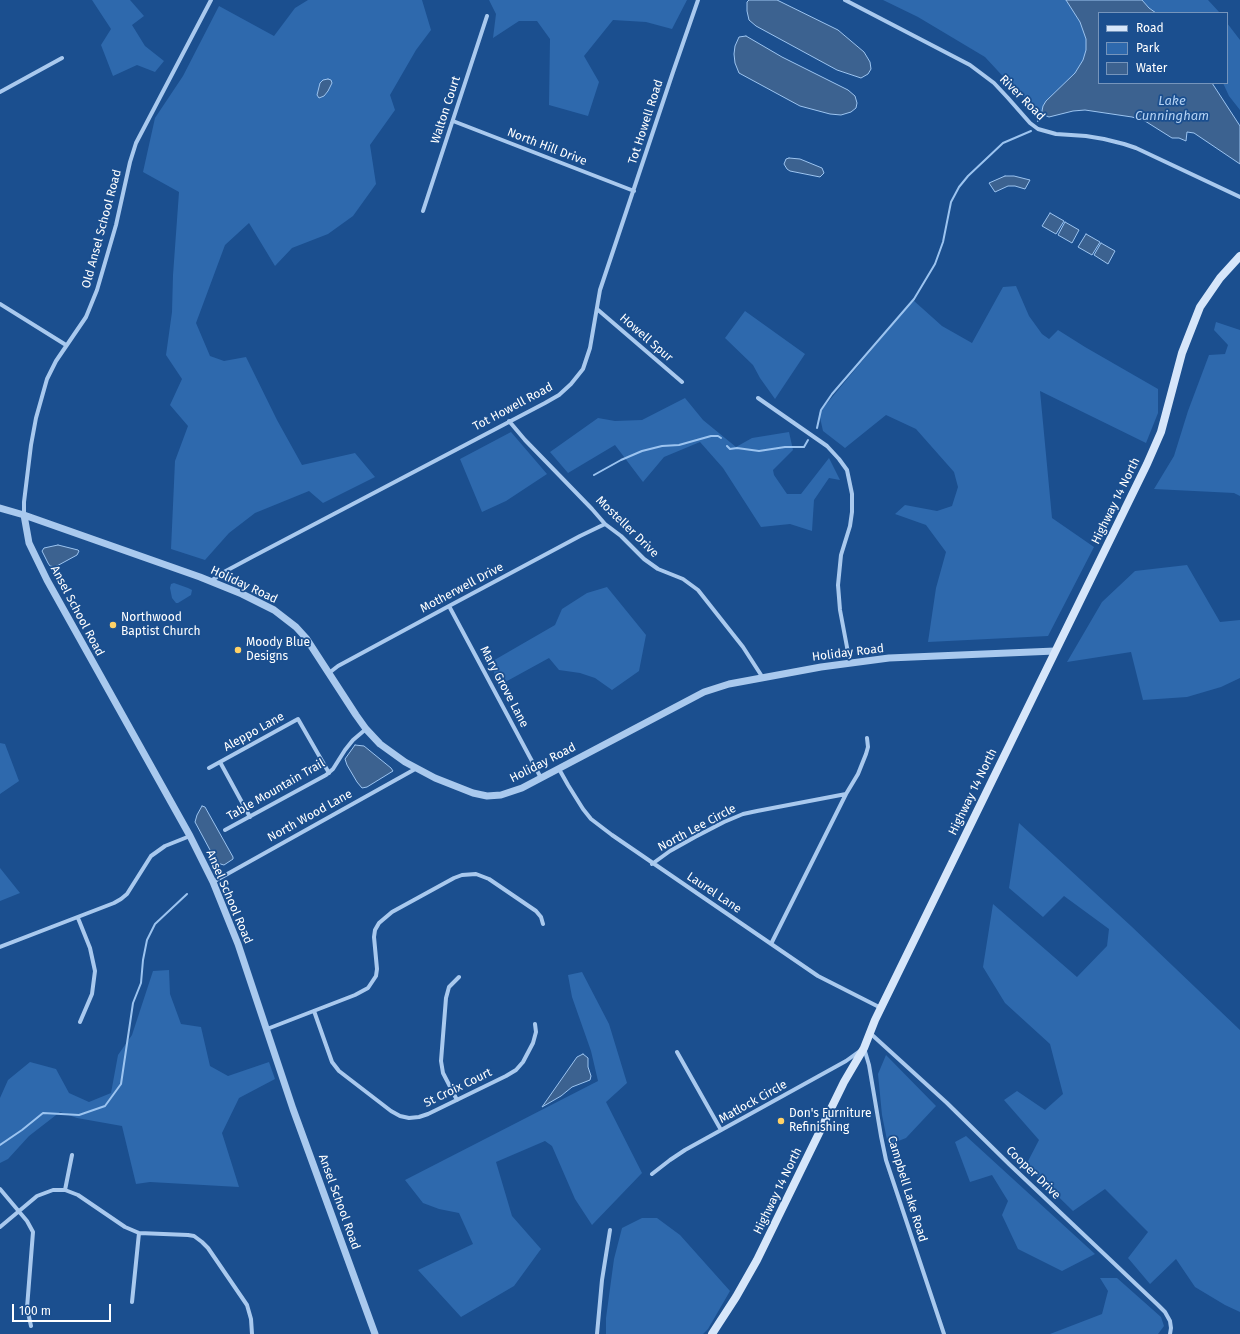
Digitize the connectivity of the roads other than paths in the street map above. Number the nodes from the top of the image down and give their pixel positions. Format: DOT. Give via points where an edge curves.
graph roads {
  1 [pos="211,0"];
  2 [pos="698,0"];
  3 [pos="845,0"];
  4 [pos="487,16"];
  5 [pos="62,58"];
  6 [pos="0,92"];
  7 [pos="453,121"];
  8 [pos="634,191"];
  9 [pos="1240,197"];
  10 [pos="423,211"];
  11 [pos="1240,256"];
  12 [pos="0,304"];
  13 [pos="597,309"];
  14 [pos="66,345"];
  15 [pos="682,382"];
  16 [pos="758,398"];
  17 [pos="509,421"];
  18 [pos="0,508"];
  19 [pos="24,515"];
  20 [pos="606,524"];
  21 [pos="211,581"];
  22 [pos="449,606"];
  23 [pos="1055,651"];
  24 [pos="850,663"];
  25 [pos="329,673"];
  26 [pos="763,678"];
  27 [pos="366,729"];
  28 [pos="868,738"];
  29 [pos="220,762"];
  30 [pos="209,768"];
  31 [pos="418,768"];
  32 [pos="559,768"];
  33 [pos="329,772"];
  34 [pos="541,778"];
  35 [pos="846,794"];
  36 [pos="250,817"];
  37 [pos="225,830"];
  38 [pos="190,836"];
  39 [pos="652,864"];
  40 [pos="213,882"];
  41 [pos="78,918"];
  42 [pos="543,924"];
  43 [pos="771,944"];
  44 [pos="0,947"];
  45 [pos="459,977"];
  46 [pos="881,1008"];
  47 [pos="314,1011"];
  48 [pos="80,1022"];
  49 [pos="535,1024"];
  50 [pos="267,1029"];
  51 [pos="870,1032"];
  52 [pos="864,1048"];
  53 [pos="677,1052"];
  54 [pos="457,1100"];
  55 [pos="721,1130"];
  56 [pos="72,1155"];
  57 [pos="652,1174"];
  58 [pos="0,1189"];
  59 [pos="65,1190"];
  60 [pos="18,1211"];
  61 [pos="0,1227"];
  62 [pos="610,1230"];
  63 [pos="139,1233"];
  64 [pos="132,1302"];
  65 [pos="31,1326"];
  66 [pos="252,1334"];
  67 [pos="375,1334"];
  68 [pos="597,1334"];
  69 [pos="712,1334"];
  70 [pos="944,1334"];
  71 [pos="1170,1334"];
  1 -- 14 [label="street, Old Ansel School Road" via="136,143 98,290 86,317"];
  2 -- 8 [label="street, Tot Howell Road"];
  3 -- 9 [label="street, River Road" via="970,65 994,83 1038,129 1056,134 1104,139 1136,148"];
  4 -- 7 [label="street, Walton Court"];
  5 -- 6 [label="street"];
  7 -- 8 [label="street, North Hill Drive"];
  7 -- 10 [label="street, Walton Court"];
  8 -- 13 [label="street, Tot Howell Road" via="600,290"];
  11 -- 23 [label="main road, Highway 14 North" via="1220,278 1200,308 1182,352 1156,445"];
  12 -- 14 [label="street"];
  13 -- 15 [label="street, Howell Spur"];
  13 -- 17 [label="street, Tot Howell Road" via="588,354 577,377 559,395"];
  14 -- 19 [label="street, Old Ansel School Road" via="47,380 36,418 30,445"];
  16 -- 24 [label="street" via="827,446 847,470 852,494 852,512 841,554 838,585"];
  17 -- 20 [label="street, Mosteller Drive"];
  17 -- 21 [label="street, Tot Howell Road"];
  18 -- 19 [label="street"];
  19 -- 21 [label="street, Holiday Road"];
  19 -- 38 [label="street, Ansel School Road" via="29,543 47,580"];
  20 -- 22 [label="street, Motherwell Drive"];
  20 -- 26 [label="street, Mosteller Drive" via="652,566 683,579 698,590"];
  21 -- 25 [label="street, Holiday Road" via="256,600 287,619 306,638"];
  22 -- 25 [label="street, Motherwell Drive"];
  22 -- 34 [label="street, Mary Grove Lane"];
  23 -- 24 [label="street, Holiday Road" via="915,656"];
  23 -- 46 [label="main road, Highway 14 North"];
  24 -- 26 [label="street, Holiday Road"];
  25 -- 27 [label="street, Holiday Road"];
  26 -- 32 [label="street, Holiday Road" via="729,684 704,692"];
  27 -- 31 [label="street, Holiday Road" via="389,751"];
  27 -- 33 [label="street, Table Mountain Trail" via="344,750"];
  28 -- 35 [label="street" via="866,754"];
  29 -- 30 [label="street, Aleppo Lane"];
  29 -- 33 [label="street, Aleppo Lane" via="298,719"];
  29 -- 36 [label="street"];
  31 -- 34 [label="street, Holiday Road" via="455,787 487,796 509,793"];
  31 -- 40 [label="street, North Wood Lane"];
  32 -- 34 [label="street, Holiday Road"];
  32 -- 39 [label="street, Laurel Lane" via="575,797 592,818"];
  33 -- 36 [label="street, Table Mountain Trail"];
  35 -- 39 [label="street, North Lee Circle" via="743,814 695,837"];
  35 -- 43 [label="street"];
  36 -- 37 [label="street, Table Mountain Trail"];
  38 -- 40 [label="street, Ansel School Road"];
  38 -- 41 [label="street" via="165,846 150,856 129,891 121,899"];
  39 -- 43 [label="street, Laurel Lane"];
  40 -- 50 [label="street, Ansel School Road" via="238,944"];
  41 -- 44 [label="street"];
  41 -- 48 [label="street" via="90,948 94,972 92,994"];
  42 -- 47 [label="street" via="536,911 489,879 476,874 454,878 384,918 374,937 377,969 376,976 368,988"];
  43 -- 46 [label="street, Laurel Lane" via="818,976"];
  45 -- 54 [label="street" via="449,987 446,998 441,1061"];
  46 -- 51 [label="main road, Highway 14 North"];
  47 -- 50 [label="street"];
  47 -- 54 [label="street, St Croix Court" via="335,1067 396,1114 419,1117"];
  49 -- 54 [label="street, St Croix Court" via="533,1043 519,1067"];
  50 -- 67 [label="street, Ansel School Road" via="293,1109"];
  51 -- 52 [label="main road, Highway 14 North"];
  51 -- 71 [label="street, Cooper Drive" via="1162,1309 1170,1321"];
  52 -- 55 [label="street, Matlock Circle"];
  52 -- 69 [label="main road, Highway 14 North" via="844,1082 757,1260"];
  52 -- 70 [label="street, Campbell Lake Road" via="886,1160"];
  53 -- 55 [label="street"];
  55 -- 57 [label="street, Matlock Circle"];
  56 -- 59 [label="street"];
  58 -- 60 [label="street"];
  59 -- 60 [label="street" via="54,1190 37,1196"];
  59 -- 63 [label="street" via="87,1200 125,1227"];
  60 -- 61 [label="street"];
  60 -- 65 [label="street" via="33,1232 27,1308"];
  62 -- 68 [label="street"];
  63 -- 64 [label="street"];
  63 -- 66 [label="street" via="188,1235 202,1242 247,1305"];
}
